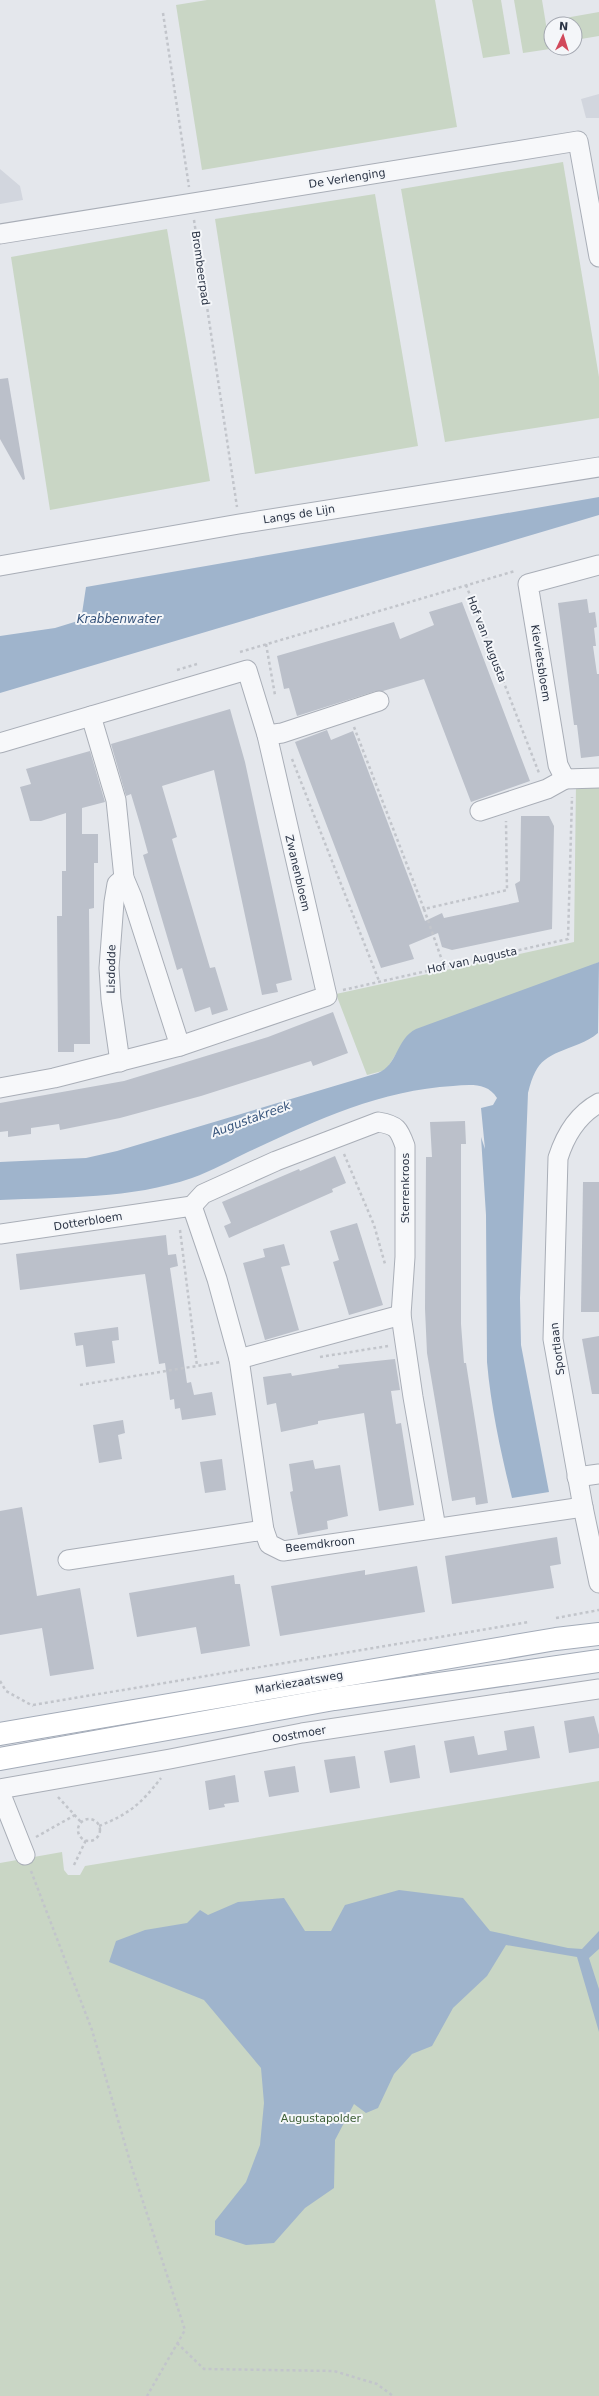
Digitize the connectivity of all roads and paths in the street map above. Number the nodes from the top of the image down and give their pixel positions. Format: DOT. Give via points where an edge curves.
graph roads {
  1 [pos="163,13"];
  2 [pos="192,203"];
  3 [pos="0,234"];
  4 [pos="599,257"];
  5 [pos="599,467"];
  6 [pos="239,524"];
  7 [pos="599,564"];
  8 [pos="0,566"];
  9 [pos="379,702"];
  10 [pos="277,703"];
  11 [pos="348,711"];
  12 [pos="92,716"];
  13 [pos="275,734"];
  14 [pos="0,743"];
  15 [pos="599,778"];
  16 [pos="565,779"];
  17 [pos="547,789"];
  18 [pos="506,802"];
  19 [pos="480,811"];
  20 [pos="124,878"];
  21 [pos="424,909"];
  22 [pos="444,966"];
  23 [pos="379,981"];
  24 [pos="326,996"];
  25 [pos="180,1046"];
  26 [pos="120,1062"];
  27 [pos="0,1088"];
  28 [pos="599,1103"];
  29 [pos="336,1138"];
  30 [pos="184,1207"];
  31 [pos="0,1234"];
  32 [pos="387,1271"];
  33 [pos="401,1314"];
  34 [pos="405,1344"];
  35 [pos="319,1357"];
  36 [pos="238,1359"];
  37 [pos="197,1366"];
  38 [pos="80,1385"];
  39 [pos="599,1474"];
  40 [pos="577,1477"];
  41 [pos="583,1507"];
  42 [pos="436,1528"];
  43 [pos="264,1530"];
  44 [pos="68,1560"];
  45 [pos="599,1584"];
  46 [pos="599,1610"];
  47 [pos="553,1618"];
  48 [pos="537,1621"];
  49 [pos="599,1634"];
  50 [pos="599,1661"];
  51 [pos="599,1689"];
  52 [pos="33,1705"];
  53 [pos="0,1734"];
  54 [pos="0,1759"];
  55 [pos="170,1759"];
  56 [pos="48,1781"];
  57 [pos="0,1789"];
  58 [pos="0,1792"];
  59 [pos="75,1815"];
  60 [pos="81,1822"];
  61 [pos="99,1826"];
  62 [pos="86,1840"];
  63 [pos="23,1850"];
  64 [pos="74,1865"];
  65 [pos="177,2343"];
  66 [pos="147,2396"];
  67 [pos="393,2396"];
  1 -- 2 [label="path, Brombeerpad"];
  2 -- 3 [label="street, De Verlenging"];
  2 -- 4 [label="street, De Verlenging" via="578,141"];
  2 -- 6 [label="path, Brombeerpad"];
  5 -- 6 [label="street, Langs de Lijn"];
  6 -- 8 [label="street, Langs de Lijn"];
  7 -- 16 [label="street, Kievietsbloem" via="528,584 558,765"];
  9 -- 11 [label="street"];
  10 -- 17 [label="path, Hof van Augusta" via="266,644 466,585 537,771"];
  11 -- 13 [label="street"];
  11 -- 21 [label="path"];
  12 -- 13 [label="street, Zwanenbloem" via="247,670"];
  12 -- 14 [label="street, Zwanenbloem"];
  12 -- 20 [label="street" via="116,800"];
  13 -- 23 [label="path"];
  13 -- 24 [label="street, Zwanenbloem"];
  15 -- 16 [label="street"];
  16 -- 17 [label="street"];
  17 -- 18 [label="street"];
  17 -- 22 [label="path, Hof van Augusta" via="553,796 572,797 568,939"];
  18 -- 19 [label="street"];
  18 -- 21 [label="path" via="507,890"];
  20 -- 25 [label="street"];
  20 -- 26 [label="street, Lisdodde" via="117,884 109,968"];
  21 -- 22 [label="path"];
  22 -- 23 [label="path, Hof van Augusta"];
  23 -- 24 [label="path, Hof van Augusta"];
  24 -- 25 [label="street"];
  25 -- 26 [label="street"];
  26 -- 27 [label="street"];
  28 -- 40 [label="street, Sportlaan" via="572,1127 563,1141 558,1158 554,1339"];
  29 -- 30 [label="street, Sterrenkroos" via="276,1160 203,1194"];
  29 -- 32 [label="path" via="374,1225"];
  29 -- 33 [label="street, Sterrenkroos" via="378,1122 390,1124 399,1130 405,1146 405,1257"];
  30 -- 31 [label="street, Dotterbloem"];
  30 -- 36 [label="street" via="217,1279"];
  30 -- 37 [label="path"];
  33 -- 34 [label="street, Sterrenkroos"];
  33 -- 36 [label="street"];
  34 -- 35 [label="path"];
  34 -- 42 [label="street, Sterrenkroos"];
  36 -- 37 [label="path"];
  36 -- 43 [label="street"];
  37 -- 38 [label="path"];
  39 -- 40 [label="street"];
  40 -- 41 [label="street, Sportlaan"];
  41 -- 42 [label="street, Beemdkroon"];
  41 -- 45 [label="street, Sportlaan"];
  42 -- 43 [label="street, Beemdkroon" via="283,1551 269,1544"];
  43 -- 44 [label="street"];
  46 -- 47 [label="path"];
  48 -- 52 [label="path, Markiezaatsweg"];
  49 -- 53 [label="main road, Markiezaatsweg"];
  50 -- 54 [label="main road, Markiezaatsweg" via="334,1699"];
  51 -- 55 [label="street, Oostmoer" via="302,1733"];
  55 -- 56 [label="street, Oostmoer"];
  55 -- 61 [label="path" via="166,1772 136,1806 125,1815"];
  56 -- 57 [label="street, Oostmoer"];
  56 -- 59 [label="path"];
  58 -- 63 [label="street"];
  59 -- 60 [label="path"];
  59 -- 63 [label="path"];
  60 -- 61 [label="path" via="91,1819"];
  60 -- 62 [label="path" via="78,1834"];
  61 -- 62 [label="path" via="98,1836 94,1840"];
  62 -- 64 [label="path"];
  63 -- 65 [label="path" via="92,2030 131,2165 185,2330"];
  65 -- 66 [label="path"];
  65 -- 67 [label="path" via="204,2369 334,2372 377,2384"];
}
